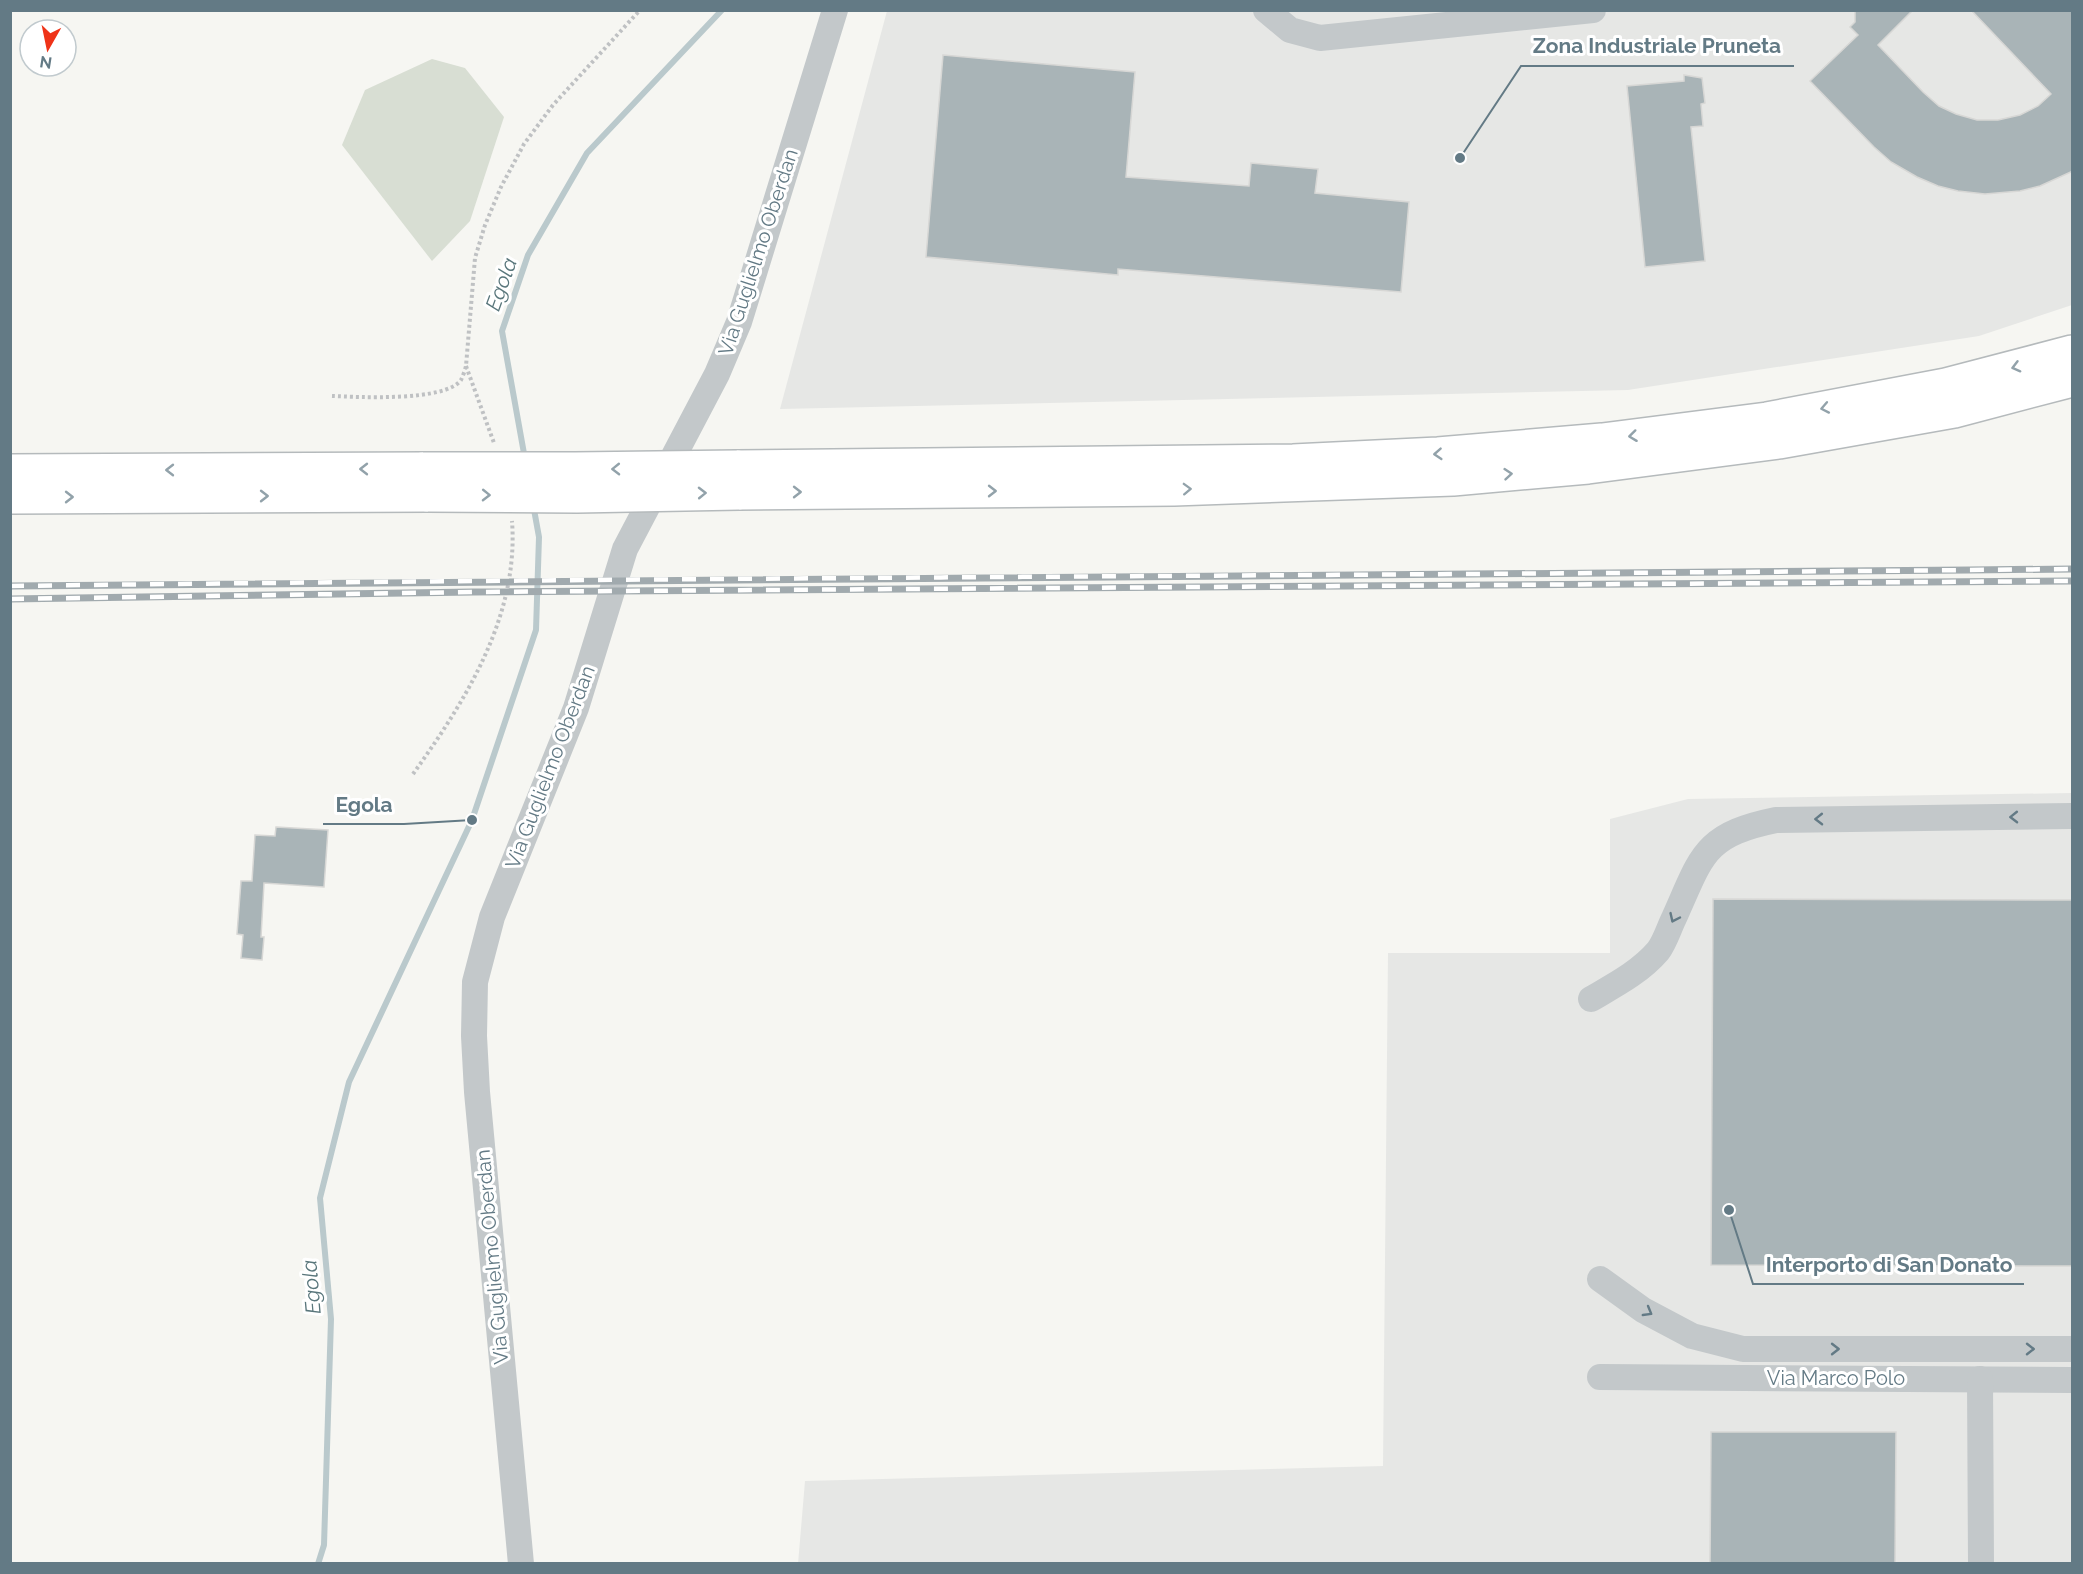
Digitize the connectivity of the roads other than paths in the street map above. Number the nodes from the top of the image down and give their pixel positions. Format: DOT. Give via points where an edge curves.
graph roads {
  1 [pos="835,10"];
  2 [pos="1266,10"];
  3 [pos="1593,10"];
  4 [pos="2073,352"];
  5 [pos="2073,380"];
  6 [pos="10,471"];
  7 [pos="738,480"];
  8 [pos="425,482"];
  9 [pos="10,497"];
  10 [pos="2073,816"];
  11 [pos="1591,999"];
  12 [pos="1600,1279"];
  13 [pos="2073,1349"];
  14 [pos="1600,1377"];
  15 [pos="1980,1379"];
  16 [pos="2073,1380"];
  17 [pos="521,1563"];
  18 [pos="1981,1563"];
  1 -- 17 [label="street, Via Guglielmo Oberdan" via="739,322 717,374 625,549 576,708 492,917 475,982 477,1092"];
  2 -- 3 [label="street" via="1290,30 1320,38"];
  4 -- 7 [label="highway, one-way" via="1946,385 1767,419 1602,440 1293,461"];
  7 -- 5 [label="highway, one-way" via="1174,489 1453,479 1599,466 1779,442 1954,411"];
  8 -- 6 [label="highway, one-way"];
  7 -- 8 [label="highway, bridge" via="574,469"];
  9 -- 8 [label="highway, one-way"];
  10 -- 11 [label="street, one-way" via="1776,820 1746,826 1717,841 1702,856 1659,949 1638,970"];
  12 -- 13 [label="street, one-way" via="1643,1310 1692,1336 1743,1349"];
  14 -- 15 [label="street, Via Marco Polo"];
  15 -- 16 [label="street, Via Marco Polo"];
  15 -- 18 [label="street"];
}
